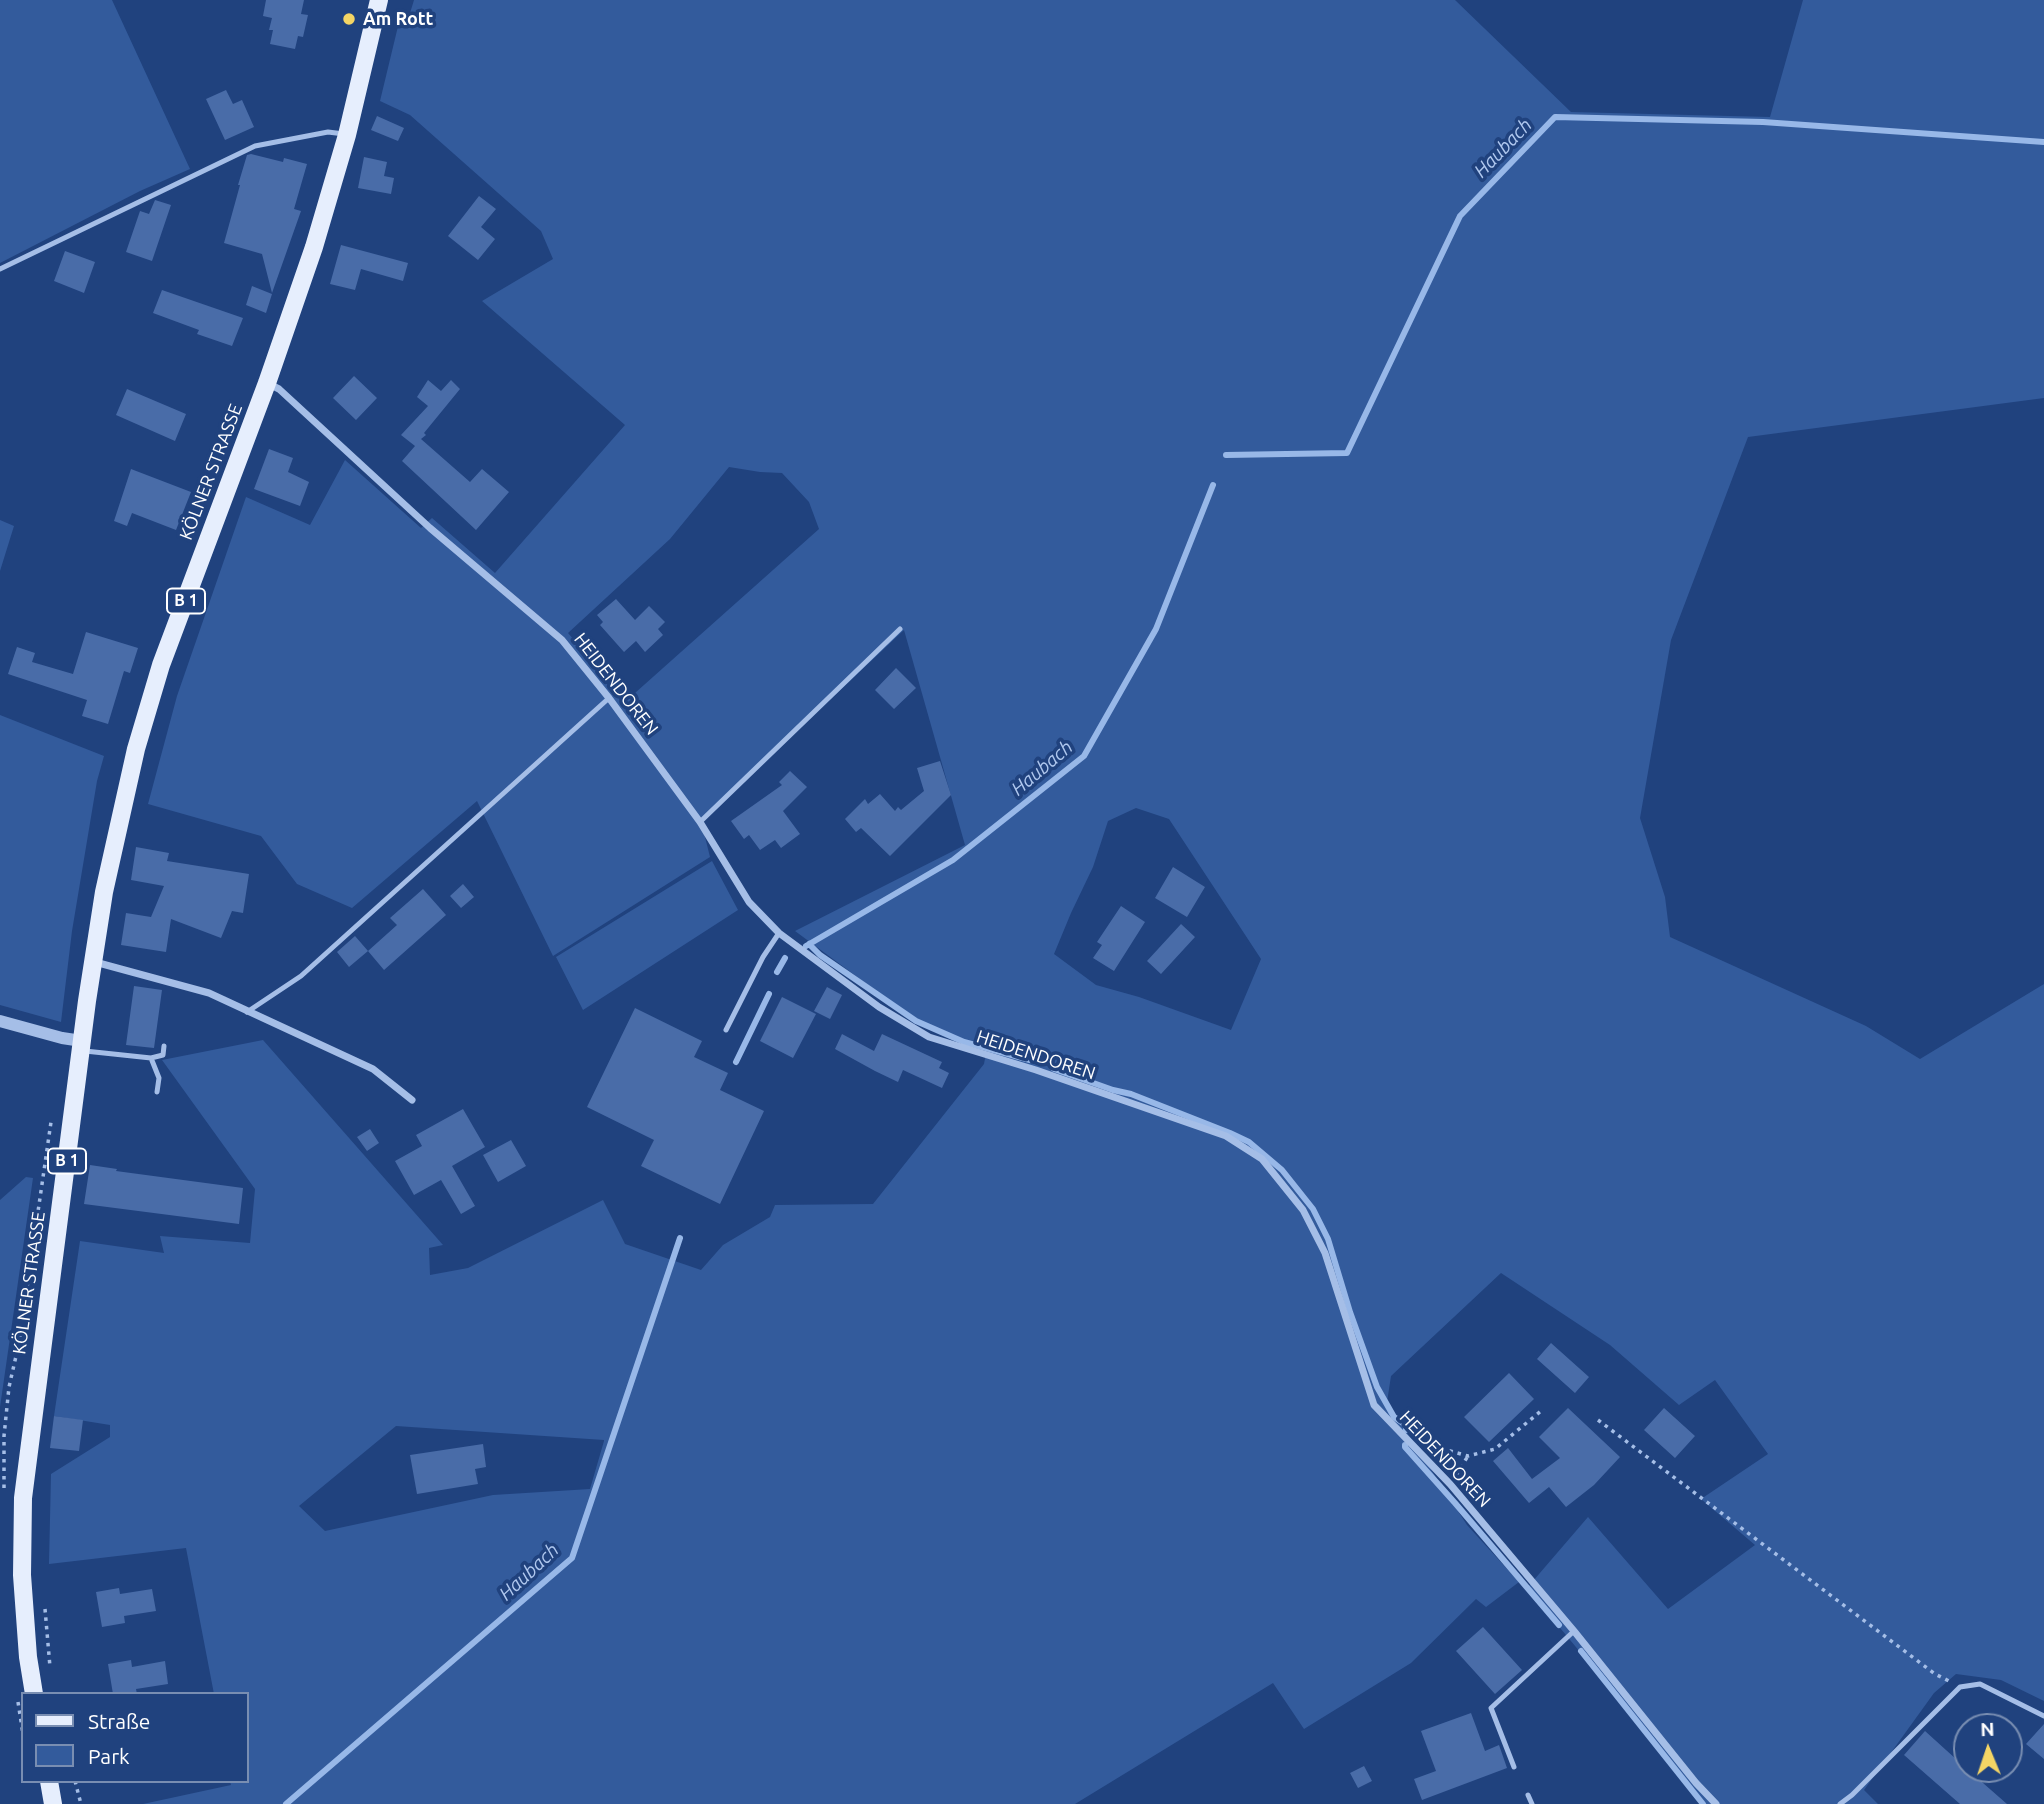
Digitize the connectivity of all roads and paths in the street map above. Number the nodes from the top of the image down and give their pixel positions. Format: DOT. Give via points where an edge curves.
graph roads {
  1 [pos="379,0"];
  2 [pos="347,135"];
  3 [pos="0,269"];
  4 [pos="267,383"];
  5 [pos="900,629"];
  6 [pos="609,698"];
  7 [pos="699,822"];
  8 [pos="779,933"];
  9 [pos="92,962"];
  10 [pos="247,1012"];
  11 [pos="1,1025"];
  12 [pos="726,1030"];
  13 [pos="164,1045"];
  14 [pos="81,1046"];
  15 [pos="151,1058"];
  16 [pos="158,1092"];
  17 [pos="412,1100"];
  18 [pos="52,1114"];
  19 [pos="1541,1411"];
  20 [pos="1598,1420"];
  21 [pos="4,1436"];
  22 [pos="1450,1484"];
  23 [pos="44,1598"];
  24 [pos="1574,1631"];
  25 [pos="51,1676"];
  26 [pos="1960,1687"];
  27 [pos="34,1692"];
  28 [pos="2044,1716"];
  29 [pos="1514,1767"];
  30 [pos="50,1783"];
  31 [pos="75,1783"];
  32 [pos="1528,1795"];
  33 [pos="53,1804"];
  34 [pos="80,1804"];
  35 [pos="1532,1804"];
  36 [pos="1716,1804"];
  37 [pos="1840,1804"];
  1 -- 2 [label="main road, KÖLNER STRASSE / B 1"];
  2 -- 3 [label="lane" via="328,132 255,146"];
  2 -- 4 [label="main road, KÖLNER STRASSE / B 1"];
  4 -- 6 [label="street, HEIDENDOREN" via="279,388 430,528 562,640"];
  4 -- 9 [label="main road, KÖLNER STRASSE / B 1" via="161,665 136,749"];
  5 -- 7 [label="lane"];
  6 -- 7 [label="street, HEIDENDOREN"];
  6 -- 10 [label="lane" via="301,976"];
  7 -- 8 [label="street, HEIDENDOREN" via="750,902"];
  8 -- 12 [label="lane"];
  8 -- 22 [label="street, HEIDENDOREN" via="879,1007 929,1037 1226,1136 1262,1159 1303,1210 1325,1253 1374,1405"];
  9 -- 10 [label="street" via="209,993"];
  9 -- 14 [label="main road, KÖLNER STRASSE / B 1"];
  10 -- 17 [label="street" via="373,1069"];
  11 -- 14 [label="street"];
  13 -- 15 [label="lane" via="163,1055"];
  14 -- 15 [label="lane"];
  14 -- 27 [label="main road, KÖLNER STRASSE / B 1" via="23,1497 22,1575"];
  15 -- 16 [label="lane" via="159,1078"];
  18 -- 21 [label="path"];
  19 -- 22 [label="path" via="1495,1449 1468,1456"];
  20 -- 26 [label="path" via="1935,1674"];
  22 -- 24 [label="street, HEIDENDOREN"];
  23 -- 25 [label="path"];
  24 -- 29 [label="lane" via="1491,1708"];
  24 -- 36 [label="street, HEIDENDOREN"];
  26 -- 28 [label="lane" via="1980,1684"];
  26 -- 37 [label="lane"];
  30 -- 33 [label="main road"];
  31 -- 34 [label="path"];
  32 -- 35 [label="lane"];
}
